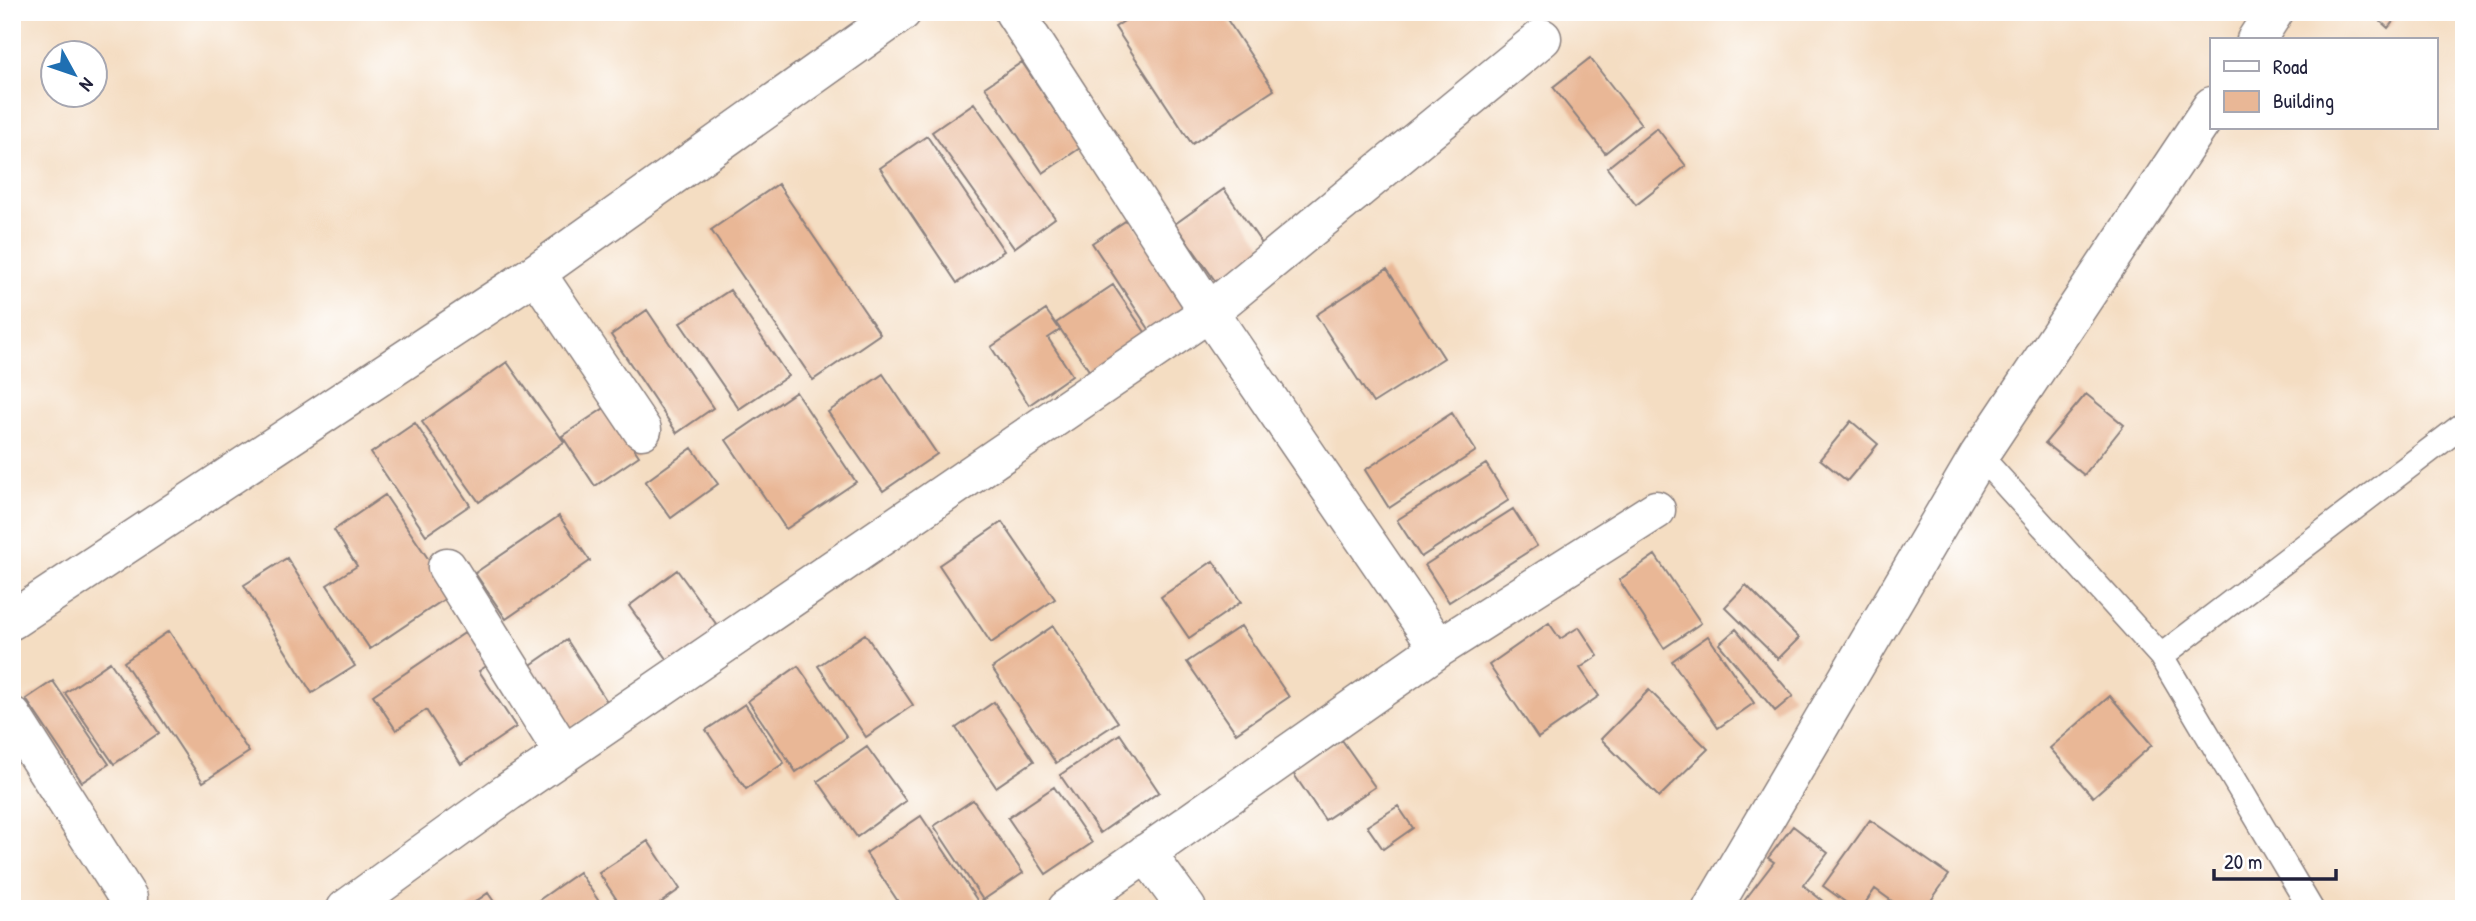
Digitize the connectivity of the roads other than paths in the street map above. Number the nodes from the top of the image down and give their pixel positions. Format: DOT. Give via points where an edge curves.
graph roads {
  1 [pos="902,12"];
  2 [pos="1014,12"];
  3 [pos="2274,12"];
  4 [pos="1542,38"];
  5 [pos="2257,38"];
  6 [pos="2210,109"];
  7 [pos="536,273"];
  8 [pos="1209,312"];
  9 [pos="2464,424"];
  10 [pos="642,430"];
  11 [pos="1979,455"];
  12 [pos="1656,510"];
  13 [pos="447,566"];
  14 [pos="12,620"];
  15 [pos="1439,648"];
  16 [pos="2161,656"];
  17 [pos="12,716"];
  18 [pos="564,754"];
  19 [pos="1146,853"];
  20 [pos="128,898"];
  21 [pos="346,909"];
  22 [pos="1067,909"];
  23 [pos="1187,909"];
  24 [pos="1712,909"];
  25 [pos="2311,909"];
  1 -- 7 [label="street"];
  2 -- 8 [label="street"];
  3 -- 5 [label="street"];
  4 -- 8 [label="street"];
  6 -- 11 [label="street"];
  7 -- 10 [label="street"];
  7 -- 14 [label="street"];
  8 -- 15 [label="street"];
  8 -- 18 [label="street"];
  9 -- 16 [label="lane"];
  11 -- 16 [label="lane"];
  11 -- 24 [label="street"];
  12 -- 15 [label="street"];
  13 -- 18 [label="street"];
  15 -- 19 [label="street"];
  16 -- 25 [label="lane"];
  17 -- 20 [label="street"];
  18 -- 21 [label="street"];
  19 -- 22 [label="street"];
  19 -- 23 [label="street"];
}
